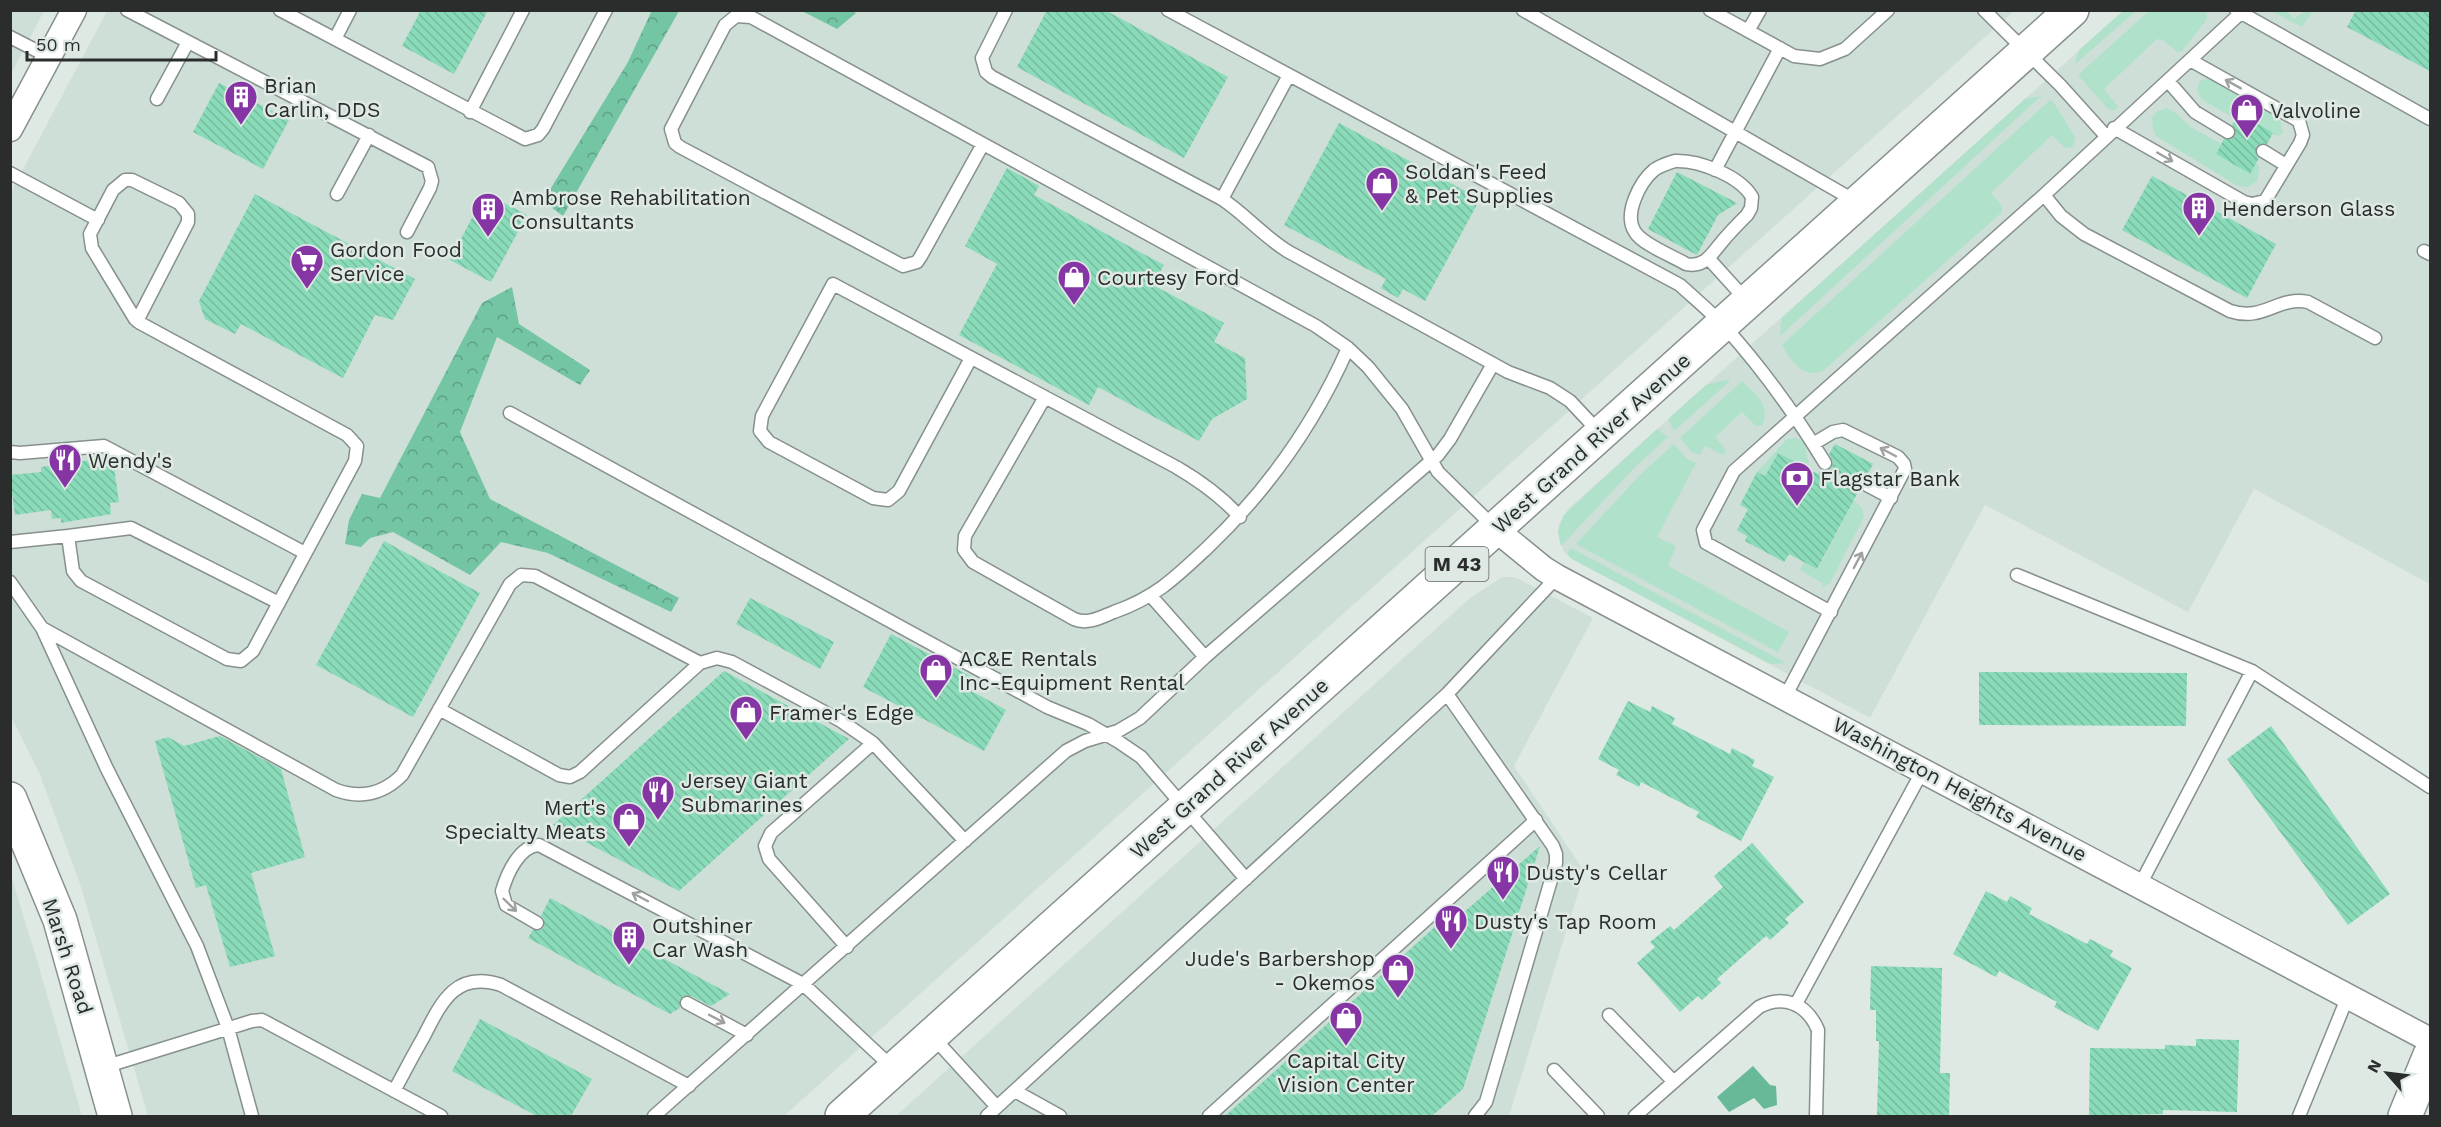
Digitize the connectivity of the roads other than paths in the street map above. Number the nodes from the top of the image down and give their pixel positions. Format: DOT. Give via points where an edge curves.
graph roads {
  1 [pos="74,10"];
  2 [pos="127,10"];
  3 [pos="280,10"];
  4 [pos="350,10"];
  5 [pos="524,10"];
  6 [pos="606,10"];
  7 [pos="1006,10"];
  8 [pos="1168,10"];
  9 [pos="1523,10"];
  10 [pos="1710,10"];
  11 [pos="1760,10"];
  12 [pos="1888,10"];
  13 [pos="1984,10"];
  14 [pos="2072,10"];
  15 [pos="2240,12"];
  16 [pos="1748,31"];
  17 [pos="10,37"];
  18 [pos="335,39"];
  19 [pos="188,42"];
  20 [pos="1780,48"];
  21 [pos="2026,52"];
  22 [pos="49,57"];
  23 [pos="2190,60"];
  24 [pos="1289,75"];
  25 [pos="2168,81"];
  26 [pos="157,99"];
  27 [pos="470,112"];
  28 [pos="2430,119"];
  29 [pos="10,129"];
  30 [pos="2110,132"];
  31 [pos="2228,132"];
  32 [pos="1734,134"];
  33 [pos="369,135"];
  34 [pos="983,144"];
  35 [pos="2263,151"];
  36 [pos="2286,165"];
  37 [pos="1715,170"];
  38 [pos="10,173"];
  39 [pos="337,194"];
  40 [pos="2044,195"];
  41 [pos="1222,200"];
  42 [pos="1858,203"];
  43 [pos="98,219"];
  44 [pos="407,232"];
  45 [pos="1709,259"];
  46 [pos="1747,302"];
  47 [pos="137,321"];
  48 [pos="1723,324"];
  49 [pos="2375,338"];
  50 [pos="1348,348"];
  51 [pos="971,358"];
  52 [pos="1493,364"];
  53 [pos="1045,397"];
  54 [pos="510,413"];
  55 [pos="1795,414"];
  56 [pos="1601,434"];
  57 [pos="1813,444"];
  58 [pos="10,452"];
  59 [pos="1431,460"];
  60 [pos="1825,463"];
  61 [pos="1863,483"];
  62 [pos="1891,498"];
  63 [pos="1240,517"];
  64 [pos="1496,529"];
  65 [pos="68,536"];
  66 [pos="10,542"];
  67 [pos="305,554"];
  68 [pos="2017,575"];
  69 [pos="1557,577"];
  70 [pos="10,582"];
  71 [pos="1151,596"];
  72 [pos="279,603"];
  73 [pos="1831,612"];
  74 [pos="42,628"];
  75 [pos="1205,657"];
  76 [pos="700,663"];
  77 [pos="2252,671"];
  78 [pos="1447,694"];
  79 [pos="1785,697"];
  80 [pos="439,709"];
  81 [pos="1107,735"];
  82 [pos="873,743"];
  83 [pos="1923,770"];
  84 [pos="2430,787"];
  85 [pos="10,799"];
  86 [pos="1185,808"];
  87 [pos="1536,820"];
  88 [pos="965,841"];
  89 [pos="1246,879"];
  90 [pos="2140,885"];
  91 [pos="537,923"];
  92 [pos="847,947"];
  93 [pos="803,984"];
  94 [pos="2348,996"];
  95 [pos="687,1003"];
  96 [pos="1796,1004"];
  97 [pos="1610,1015"];
  98 [pos="228,1028"];
  99 [pos="747,1035"];
  100 [pos="932,1036"];
  101 [pos="2430,1040"];
  102 [pos="2430,1055"];
  103 [pos="102,1067"];
  104 [pos="894,1069"];
  105 [pos="1554,1070"];
  106 [pos="1674,1082"];
  107 [pos="688,1086"];
  108 [pos="394,1091"];
  109 [pos="1015,1091"];
  110 [pos="997,1107"];
  111 [pos="115,1116"];
  112 [pos="252,1116"];
  113 [pos="441,1116"];
  114 [pos="654,1116"];
  115 [pos="842,1116"];
  116 [pos="987,1116"];
  117 [pos="1060,1116"];
  118 [pos="1209,1116"];
  119 [pos="1475,1116"];
  120 [pos="1598,1116"];
  121 [pos="1635,1116"];
  122 [pos="1816,1116"];
  123 [pos="2299,1116"];
  124 [pos="2405,1116"];
  1 -- 22 [label="street"];
  2 -- 19 [label="lane"];
  3 -- 18 [label="lane"];
  4 -- 18 [label="lane"];
  5 -- 27 [label="lane"];
  6 -- 27 [label="lane" via="538,135 518,137"];
  7 -- 41 [label="lane" via="984,51 982,66 986,72"];
  8 -- 24 [label="lane"];
  9 -- 32 [label="lane"];
  10 -- 16 [label="lane"];
  11 -- 16 [label="lane"];
  12 -- 20 [label="lane" via="1845,49 1831,55 1806,58"];
  13 -- 21 [label="lane"];
  14 -- 21 [label="main road, West Grand River Avenue / M 43"];
  15 -- 23 [label="lane"];
  15 -- 28 [label="lane"];
  16 -- 20 [label="lane"];
  17 -- 22 [label="lane"];
  18 -- 27 [label="lane"];
  19 -- 26 [label="lane"];
  19 -- 33 [label="lane"];
  20 -- 32 [label="lane"];
  21 -- 30 [label="lane"];
  21 -- 42 [label="main road, West Grand River Avenue / M 43"];
  22 -- 29 [label="street"];
  23 -- 25 [label="lane"];
  36 -- 23 [label="lane, one-way" via="2302,135 2299,121"];
  24 -- 41 [label="lane"];
  24 -- 48 [label="lane" via="1680,285"];
  25 -- 30 [label="lane"];
  25 -- 31 [label="lane" via="2194,111"];
  30 -- 36 [label="lane, one-way" via="2252,204 2269,196"];
  30 -- 40 [label="lane"];
  32 -- 37 [label="lane"];
  32 -- 42 [label="lane"];
  33 -- 39 [label="lane"];
  33 -- 44 [label="lane" via="422,163 432,174 430,188"];
  34 -- 34 [label="lane" via="744,15 725,25 671,129 671,136 680,147 903,266 917,262 921,256"];
  34 -- 50 [label="lane" via="1316,326"];
  35 -- 36 [label="lane"];
  37 -- 45 [label="lane" via="1745,188 1753,202 1747,215"];
  37 -- 45 [label="lane" via="1684,161 1660,166 1642,185 1631,216 1634,231 1641,239 1686,264"];
  38 -- 43 [label="lane"];
  40 -- 49 [label="lane" via="2061,216 2084,234 2230,311 2250,315 2300,300"];
  40 -- 55 [label="lane"];
  41 -- 52 [label="lane" via="1243,213 1279,246"];
  42 -- 46 [label="main road, West Grand River Avenue / M 43"];
  43 -- 47 [label="lane" via="90,234 90,244"];
  43 -- 47 [label="lane" via="118,184 132,180 179,203 188,214 186,229"];
  45 -- 46 [label="lane"];
  46 -- 48 [label="main road, West Grand River Avenue / M 43"];
  47 -- 67 [label="lane" via="353,440 357,446 355,461"];
  48 -- 55 [label="lane"];
  48 -- 56 [label="main road, West Grand River Avenue / M 43"];
  50 -- 59 [label="lane" via="1402,409"];
  50 -- 63 [label="lane" via="1301,438"];
  51 -- 51 [label="lane" via="899,491 888,500 873,498 769,442 760,431 762,416 833,284"];
  51 -- 53 [label="lane"];
  52 -- 56 [label="lane" via="1562,394"];
  52 -- 59 [label="lane" via="1450,439"];
  53 -- 63 [label="lane" via="1194,477"];
  53 -- 71 [label="lane" via="965,536 967,557 1079,621 1090,621"];
  54 -- 81 [label="lane" via="1047,707"];
  55 -- 57 [label="lane"];
  55 -- 73 [label="lane" via="1734,471 1702,535 1710,546"];
  56 -- 64 [label="main road, West Grand River Avenue / M 43"];
  57 -- 60 [label="lane"];
  62 -- 57 [label="lane, one-way" via="1905,469 1898,457 1848,431 1833,432"];
  58 -- 67 [label="lane" via="104,446"];
  59 -- 64 [label="lane" via="1448,483"];
  59 -- 75 [label="lane"];
  61 -- 62 [label="lane"];
  73 -- 62 [label="lane, one-way"];
  63 -- 71 [label="lane"];
  64 -- 69 [label="street, Washington Heights Avenue"];
  64 -- 86 [label="main road, West Grand River Avenue / M 43"];
  65 -- 66 [label="lane"];
  65 -- 72 [label="lane" via="131,528"];
  65 -- 72 [label="lane" via="72,567 78,578 234,662 248,657"];
  67 -- 72 [label="lane"];
  68 -- 77 [label="lane"];
  69 -- 78 [label="lane"];
  69 -- 79 [label="street, Washington Heights Avenue"];
  70 -- 74 [label="lane"];
  71 -- 75 [label="lane"];
  73 -- 79 [label="lane"];
  74 -- 80 [label="lane" via="347,794 369,794 393,784"];
  74 -- 98 [label="lane" via="107,769 197,946"];
  75 -- 81 [label="lane" via="1140,718"];
  76 -- 80 [label="lane" via="570,777 559,775"];
  76 -- 80 [label="lane" via="535,576 521,575 510,584"];
  76 -- 82 [label="lane" via="717,658 732,662 841,721"];
  77 -- 84 [label="lane"];
  77 -- 90 [label="lane"];
  78 -- 87 [label="lane"];
  78 -- 89 [label="lane"];
  79 -- 83 [label="street, Washington Heights Avenue"];
  81 -- 86 [label="lane" via="1141,757"];
  81 -- 88 [label="lane" via="1065,751"];
  82 -- 88 [label="lane"];
  82 -- 92 [label="lane" via="771,833 765,846 769,859"];
  83 -- 90 [label="street, Washington Heights Avenue"];
  83 -- 96 [label="lane"];
  85 -- 103 [label="main road, Marsh Road" via="60,920"];
  86 -- 89 [label="lane"];
  86 -- 100 [label="main road, West Grand River Avenue / M 43"];
  87 -- 118 [label="lane"];
  87 -- 119 [label="lane" via="1555,850 1556,863 1486,1102"];
  88 -- 92 [label="lane"];
  89 -- 109 [label="lane"];
  90 -- 94 [label="street, Washington Heights Avenue"];
  93 -- 91 [label="lane, one-way" via="539,845 520,855 502,891 506,905"];
  92 -- 93 [label="lane"];
  93 -- 99 [label="lane"];
  93 -- 104 [label="lane"];
  94 -- 101 [label="street, Washington Heights Avenue"];
  94 -- 123 [label="lane"];
  95 -- 99 [label="lane, one-way"];
  96 -- 106 [label="lane" via="1777,1001 1759,1007"];
  96 -- 122 [label="lane" via="1813,1019 1818,1030"];
  97 -- 106 [label="lane"];
  98 -- 103 [label="lane"];
  98 -- 108 [label="lane" via="262,1020"];
  98 -- 112 [label="lane"];
  99 -- 107 [label="lane"];
  100 -- 104 [label="main road, West Grand River Avenue / M 43"];
  100 -- 110 [label="lane"];
  102 -- 124 [label="main road"];
  103 -- 111 [label="main road, Marsh Road"];
  104 -- 115 [label="main road, West Grand River Avenue / M 43"];
  105 -- 120 [label="lane"];
  106 -- 121 [label="lane"];
  107 -- 108 [label="lane" via="501,985 476,981 454,989 441,1004"];
  107 -- 114 [label="lane"];
  108 -- 113 [label="lane"];
  109 -- 110 [label="lane"];
  109 -- 117 [label="lane"];
  110 -- 116 [label="lane"];
}
